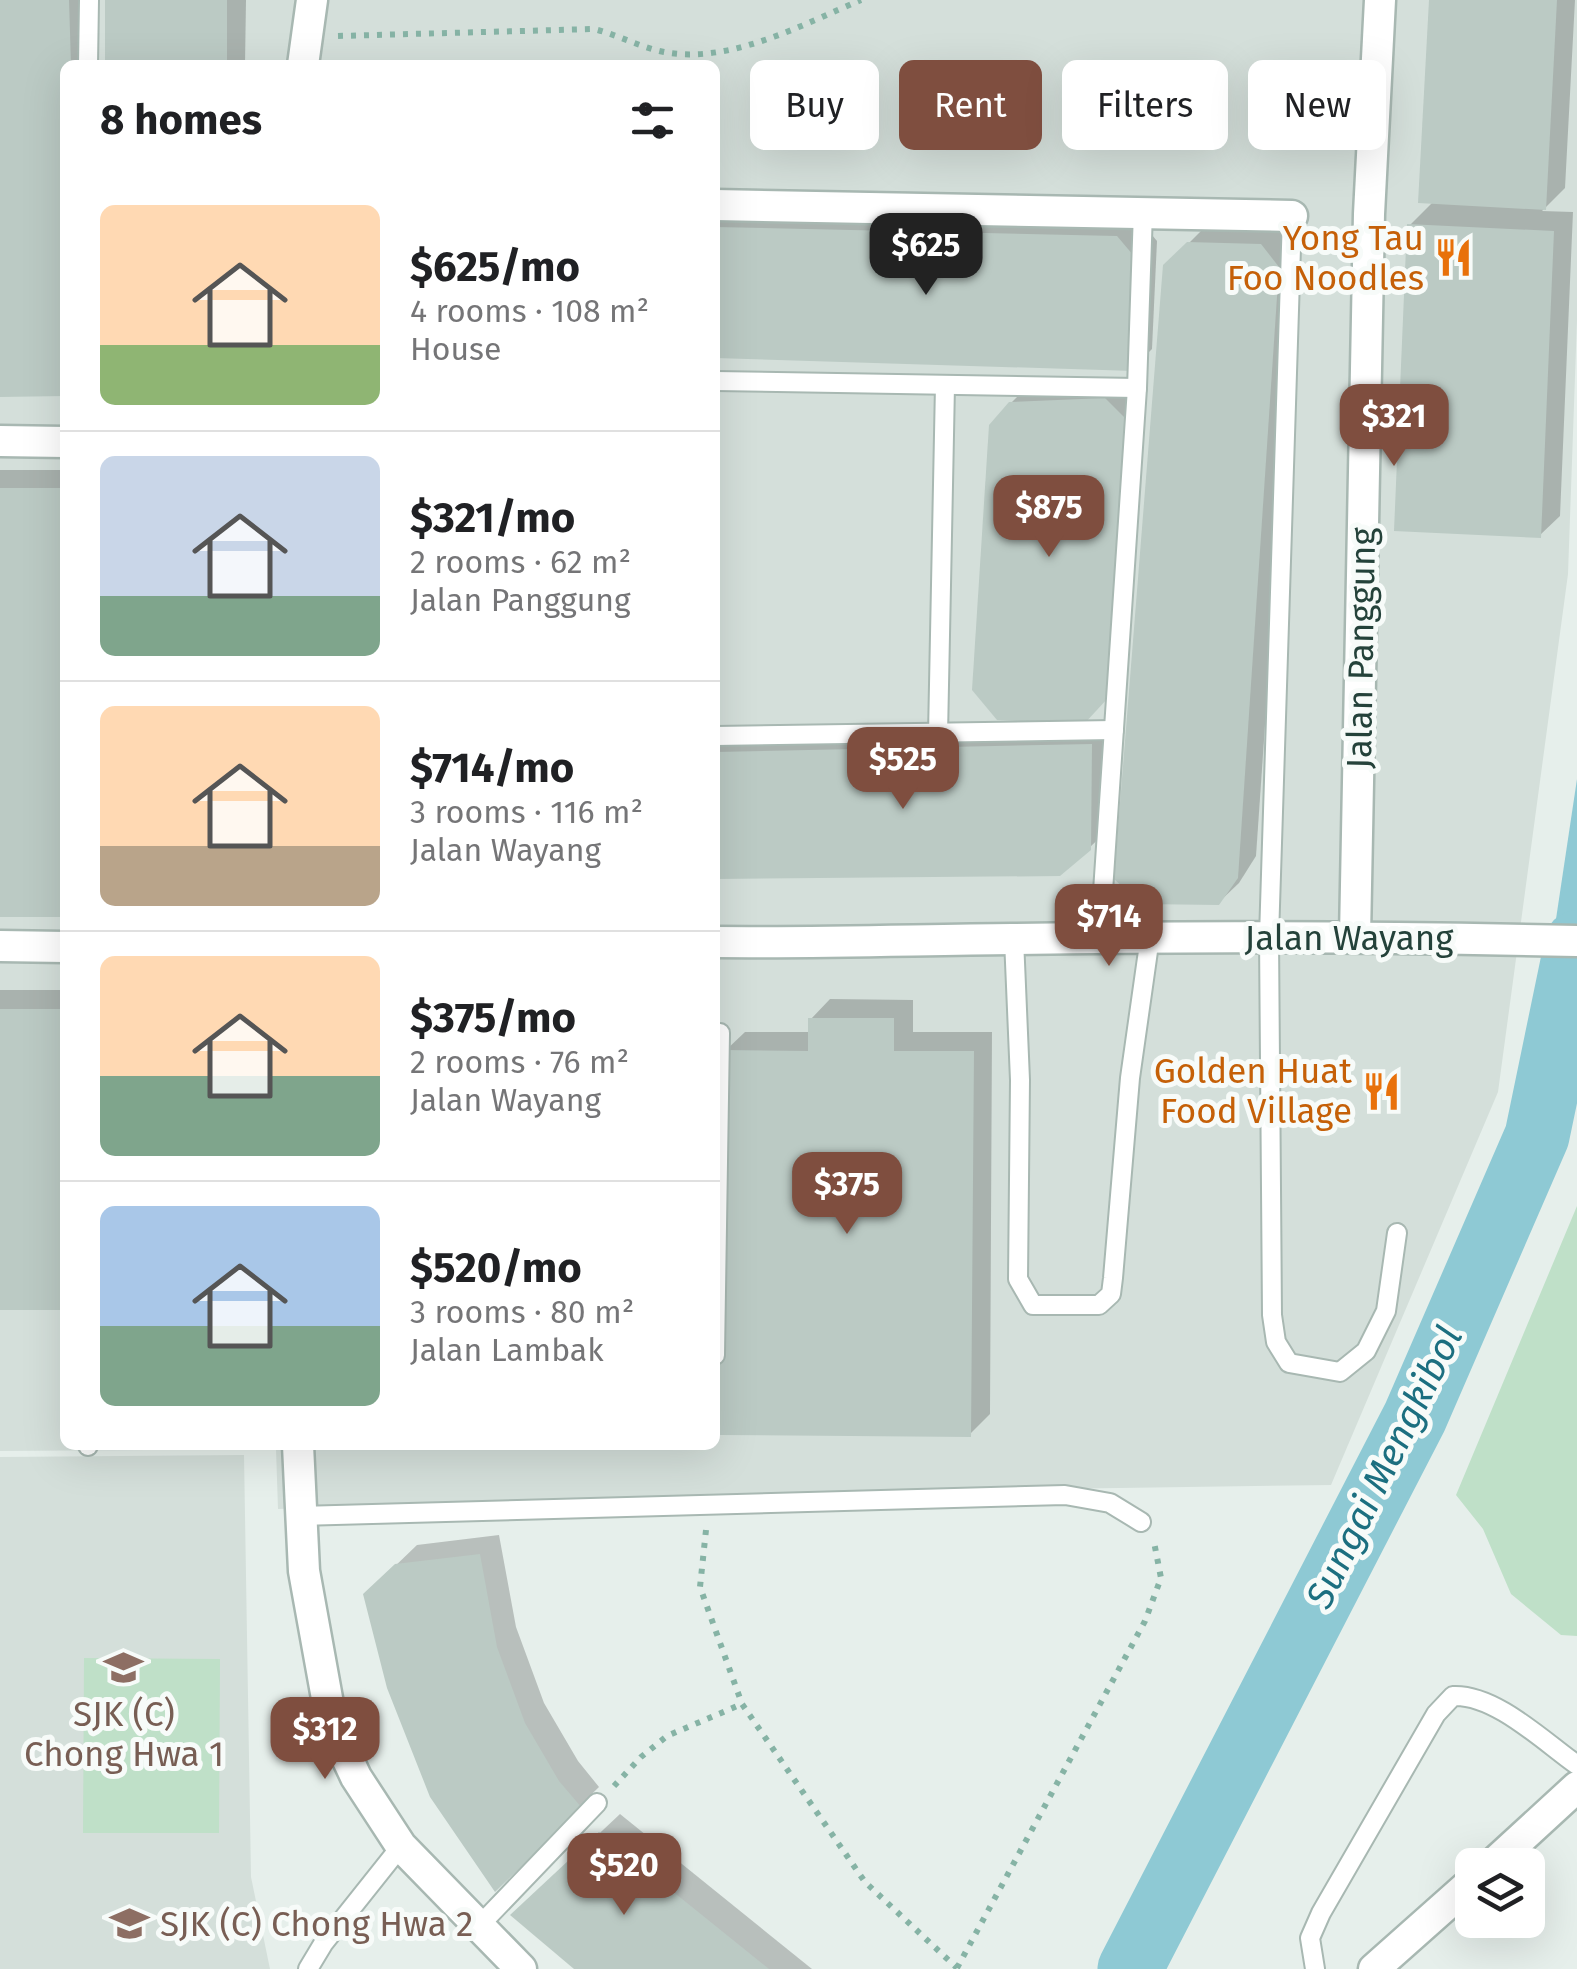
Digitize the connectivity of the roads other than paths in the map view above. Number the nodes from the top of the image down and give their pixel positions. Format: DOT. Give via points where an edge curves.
graph roads {
  1 [pos="89,0"];
  2 [pos="312,0"];
  3 [pos="1380,0"];
  4 [pos="305,51"];
  5 [pos="88,60"];
  6 [pos="720,204"];
  7 [pos="1144,211"];
  8 [pos="1292,216"];
  9 [pos="720,381"];
  10 [pos="945,385"];
  11 [pos="1137,388"];
  12 [pos="0,441"];
  13 [pos="60,442"];
  14 [pos="1114,730"];
  15 [pos="938,735"];
  16 [pos="720,736"];
  17 [pos="1102,906"];
  18 [pos="1269,937"];
  19 [pos="1355,937"];
  20 [pos="1014,938"];
  21 [pos="1150,938"];
  22 [pos="1577,941"];
  23 [pos="720,942"];
  24 [pos="0,946"];
  25 [pos="60,948"];
  26 [pos="1396,1233"];
  27 [pos="298,1450"];
  28 [pos="299,1516"];
  29 [pos="1140,1522"];
  30 [pos="1577,1766"];
  31 [pos="1577,1786"];
  32 [pos="598,1804"];
  33 [pos="401,1846"];
  34 [pos="1510,1848"];
  35 [pos="1455,1897"];
  36 [pos="479,1926"];
  37 [pos="308,1969"];
  38 [pos="521,1969"];
  39 [pos="1316,1969"];
  40 [pos="1374,1969"];
  1 -- 5 [label="lane"];
  2 -- 4 [label="street"];
  3 -- 19 [label="street, Jalan Panggung" via="1369,214"];
  6 -- 7 [label="street"];
  7 -- 8 [label="street"];
  7 -- 11 [label="lane"];
  8 -- 18 [label="lane"];
  9 -- 10 [label="lane"];
  10 -- 11 [label="lane"];
  10 -- 15 [label="lane"];
  11 -- 14 [label="lane"];
  12 -- 13 [label="street"];
  14 -- 15 [label="lane"];
  14 -- 17 [label="lane"];
  15 -- 16 [label="lane"];
  18 -- 19 [label="street, Jalan Wayang"];
  18 -- 21 [label="street, Jalan Wayang"];
  18 -- 26 [label="lane" via="1272,1315 1276,1342 1289,1363 1340,1372 1366,1351 1386,1311"];
  19 -- 22 [label="street, Jalan Wayang"];
  20 -- 21 [label="street, Jalan Wayang"];
  20 -- 21 [label="lane" via="1018,1279 1033,1305 1099,1306 1111,1294"];
  20 -- 23 [label="street, Jalan Wayang"];
  24 -- 25 [label="street"];
  27 -- 28 [label="street"];
  28 -- 29 [label="lane" via="1065,1495 1110,1503"];
  28 -- 33 [label="street" via="332,1726"];
  30 -- 39 [label="lane" via="1494,1706 1453,1696 1436,1714 1322,1913 1310,1938"];
  31 -- 34 [label="street"];
  32 -- 36 [label="lane"];
  33 -- 36 [label="street"];
  33 -- 37 [label="lane"];
  35 -- 40 [label="street"];
  36 -- 38 [label="street"];
}
